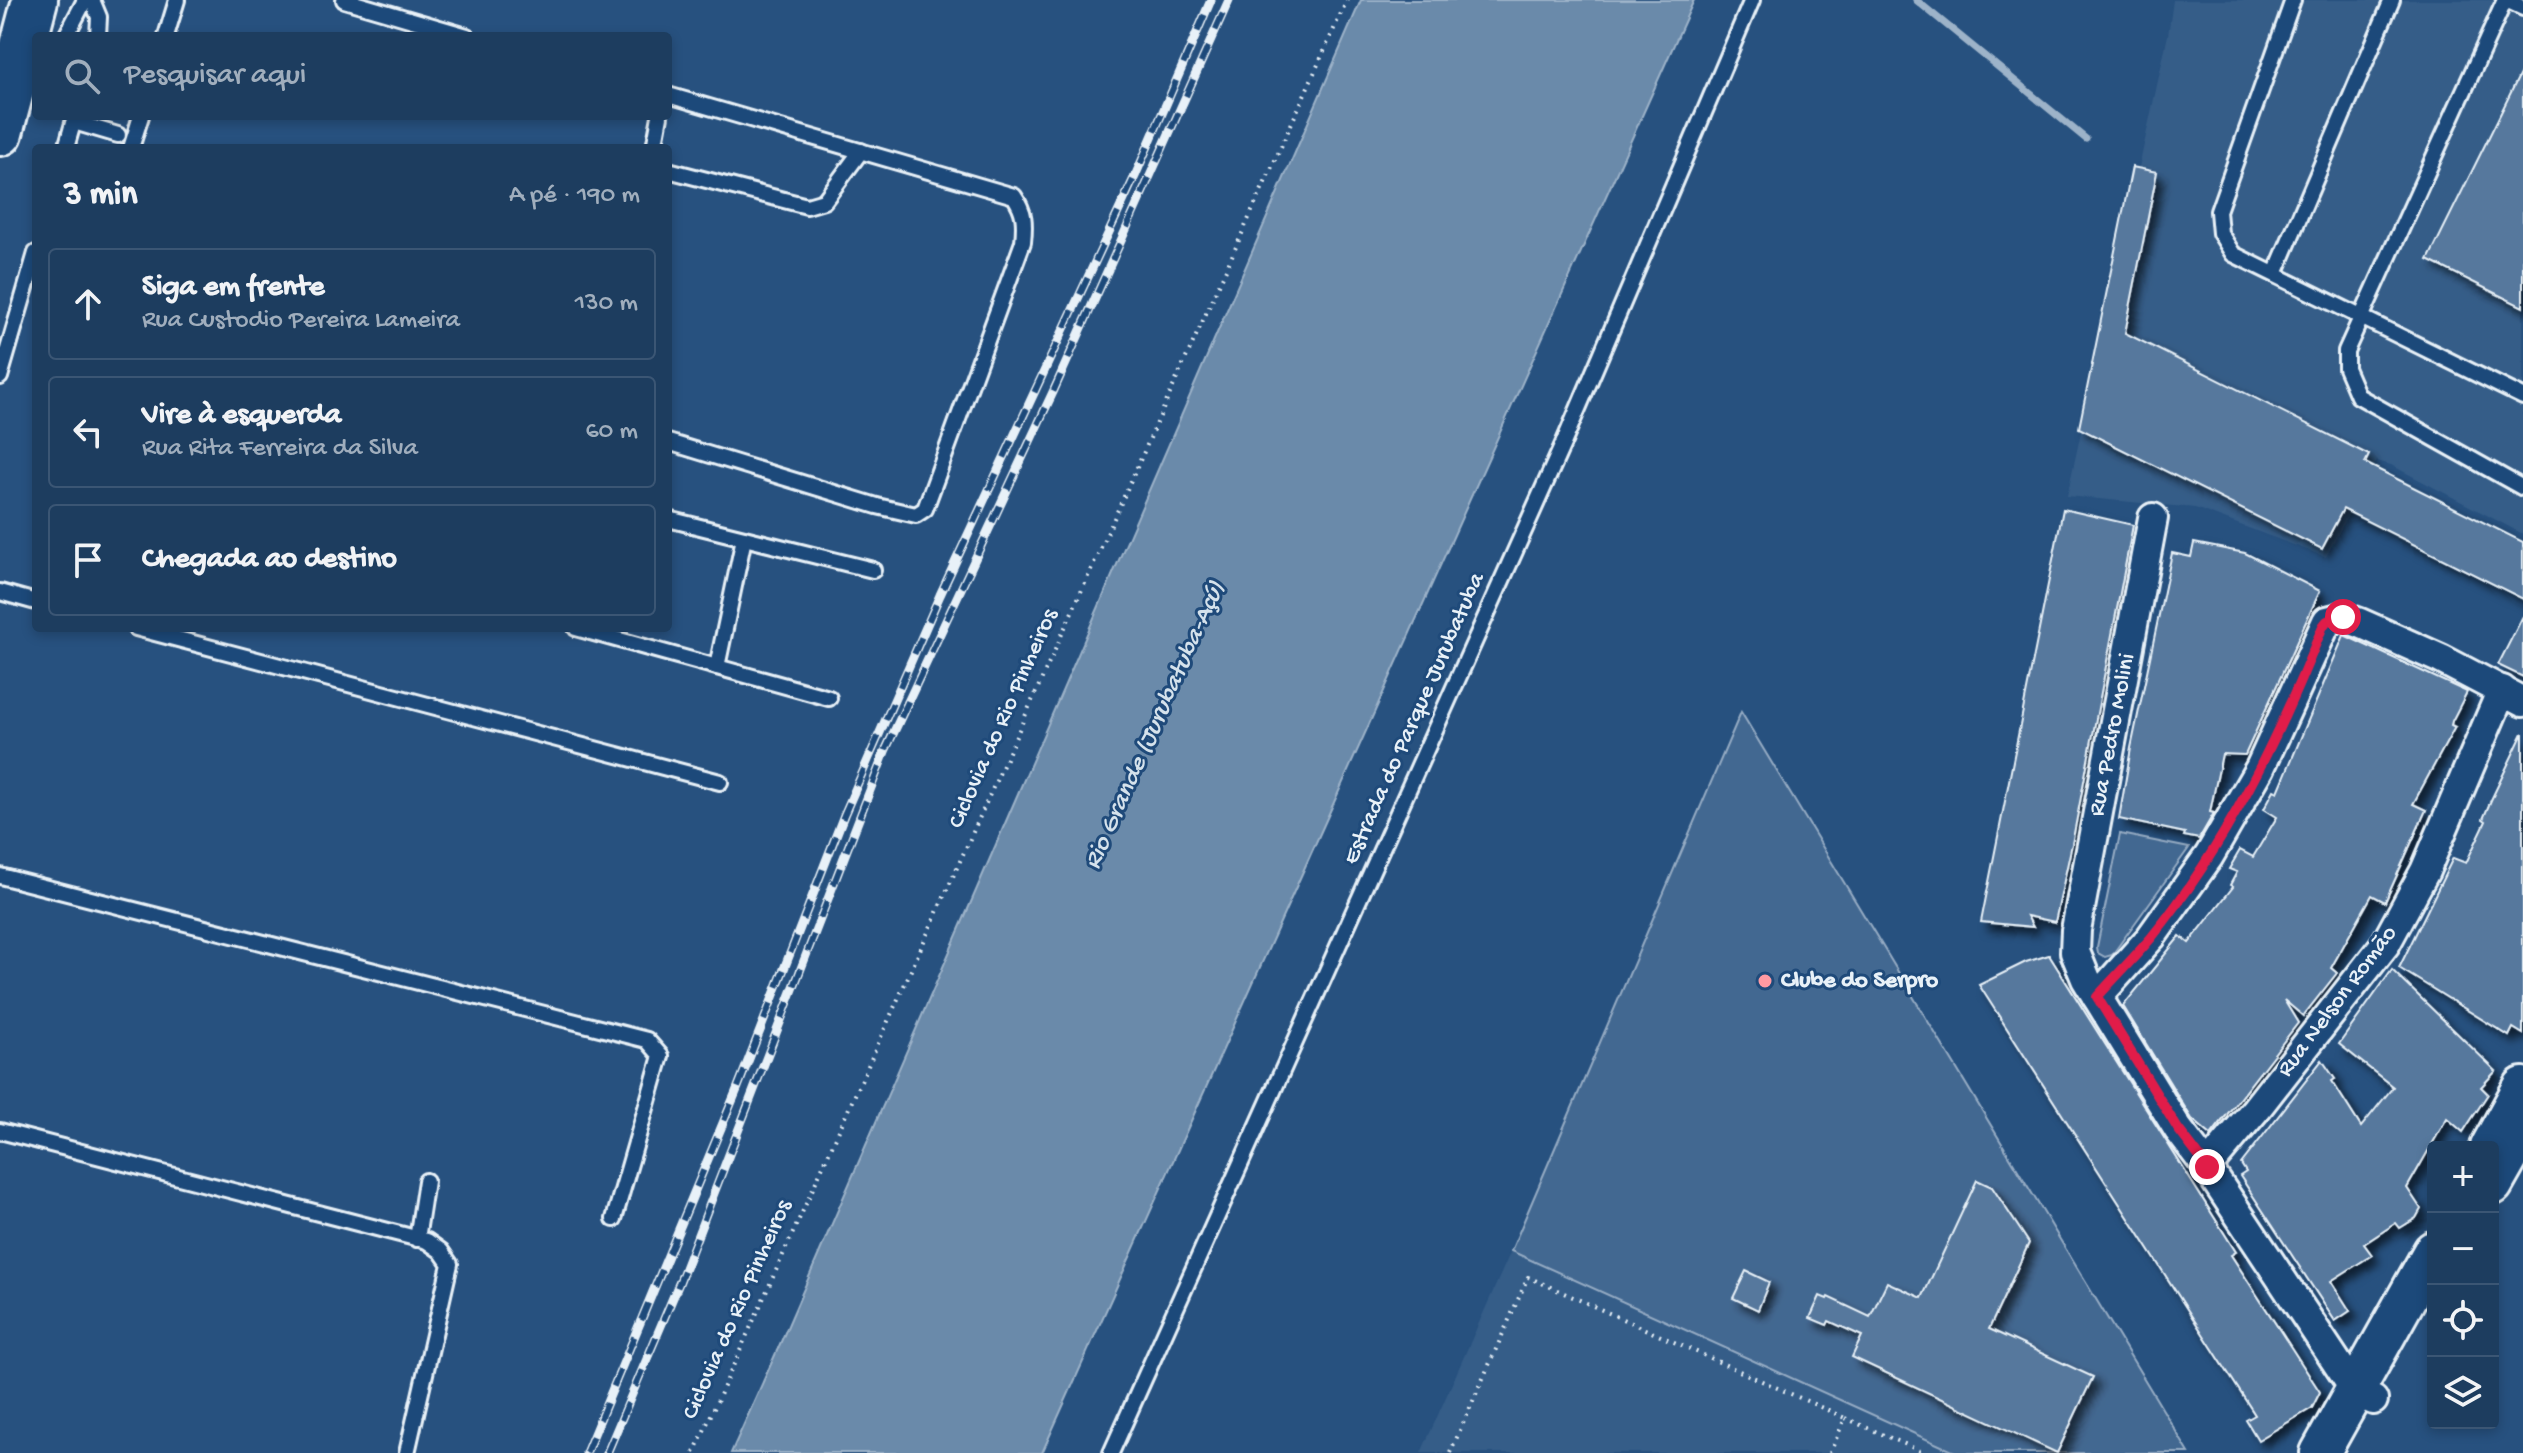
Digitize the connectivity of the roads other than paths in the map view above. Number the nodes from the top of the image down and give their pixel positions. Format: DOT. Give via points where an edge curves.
graph roads {
  1 [pos="35,0"];
  2 [pos="85,0"];
  3 [pos="92,0"];
  4 [pos="177,0"];
  5 [pos="344,0"];
  6 [pos="1752,0"];
  7 [pos="2293,0"];
  8 [pos="2392,0"];
  9 [pos="2506,0"];
  10 [pos="2523,8"];
  11 [pos="68,32"];
  12 [pos="98,32"];
  13 [pos="167,32"];
  14 [pos="453,32"];
  15 [pos="672,96"];
  16 [pos="10,117"];
  17 [pos="75,120"];
  18 [pos="78,120"];
  19 [pos="140,120"];
  20 [pos="659,120"];
  21 [pos="118,135"];
  22 [pos="67,144"];
  23 [pos="132,144"];
  24 [pos="655,144"];
  25 [pos="861,151"];
  26 [pos="672,171"];
  27 [pos="2275,274"];
  28 [pos="32,277"];
  29 [pos="2361,317"];
  30 [pos="0,377"];
  31 [pos="2523,397"];
  32 [pos="672,443"];
  33 [pos="2523,488"];
  34 [pos="2153,518"];
  35 [pos="672,520"];
  36 [pos="744,538"];
  37 [pos="873,570"];
  38 [pos="0,592"];
  39 [pos="32,601"];
  40 [pos="151,632"];
  41 [pos="590,632"];
  42 [pos="717,667"];
  43 [pos="2512,696"];
  44 [pos="829,698"];
  45 [pos="720,782"];
  46 [pos="0,876"];
  47 [pos="2097,997"];
  48 [pos="2523,1087"];
  49 [pos="0,1131"];
  50 [pos="2523,1132"];
  51 [pos="2207,1167"];
  52 [pos="2501,1167"];
  53 [pos="426,1181"];
  54 [pos="614,1219"];
  55 [pos="417,1239"];
  56 [pos="2427,1264"];
  57 [pos="2427,1302"];
  58 [pos="2364,1395"];
  59 [pos="407,1453"];
  60 [pos="1111,1453"];
  61 [pos="2320,1453"];
  62 [pos="2346,1453"];
  1 -- 16 [label="highway"];
  2 -- 11 [label="lane"];
  3 -- 12 [label="lane"];
  4 -- 13 [label="lane"];
  5 -- 14 [label="lane"];
  6 -- 60 [label="lane, Estrada do Parque Jurubatuba" via="1563,444"];
  7 -- 27 [label="lane" via="2218,211 2220,233 2233,254"];
  8 -- 27 [label="lane"];
  9 -- 10 [label="lane"];
  9 -- 29 [label="lane"];
  15 -- 25 [label="lane"];
  17 -- 22 [label="lane"];
  18 -- 21 [label="lane"];
  19 -- 23 [label="lane"];
  20 -- 24 [label="lane"];
  25 -- 26 [label="lane" via="824,201 807,206"];
  25 -- 32 [label="lane" via="1014,196 1025,221 1023,242 925,509 916,515 877,506"];
  27 -- 29 [label="lane"];
  28 -- 30 [label="lane"];
  29 -- 31 [label="lane"];
  29 -- 33 [label="lane" via="2346,351 2346,368 2358,396"];
  34 -- 47 [label="street, Rua Pedro Molini" via="2076,930 2075,952"];
  35 -- 36 [label="lane"];
  36 -- 37 [label="lane"];
  36 -- 42 [label="lane"];
  38 -- 39 [label="lane"];
  40 -- 45 [label="lane"];
  41 -- 42 [label="lane"];
  42 -- 44 [label="lane"];
  43 -- 47 [label="street" via="2371,627 2334,618 2323,626 2260,768 2209,856 2151,937"];
  43 -- 51 [label="street, Rua Nelson Romão" via="2386,943"];
  46 -- 54 [label="lane" via="647,1040 661,1056"];
  47 -- 51 [label="street"];
  48 -- 52 [label="main road"];
  49 -- 55 [label="lane"];
  50 -- 52 [label="main road"];
  51 -- 58 [label="street"];
  53 -- 55 [label="lane"];
  55 -- 59 [label="lane" via="441,1251 450,1264"];
  56 -- 58 [label="main road"];
  57 -- 58 [label="main road"];
  58 -- 61 [label="main road"];
  58 -- 62 [label="main road"];
}
